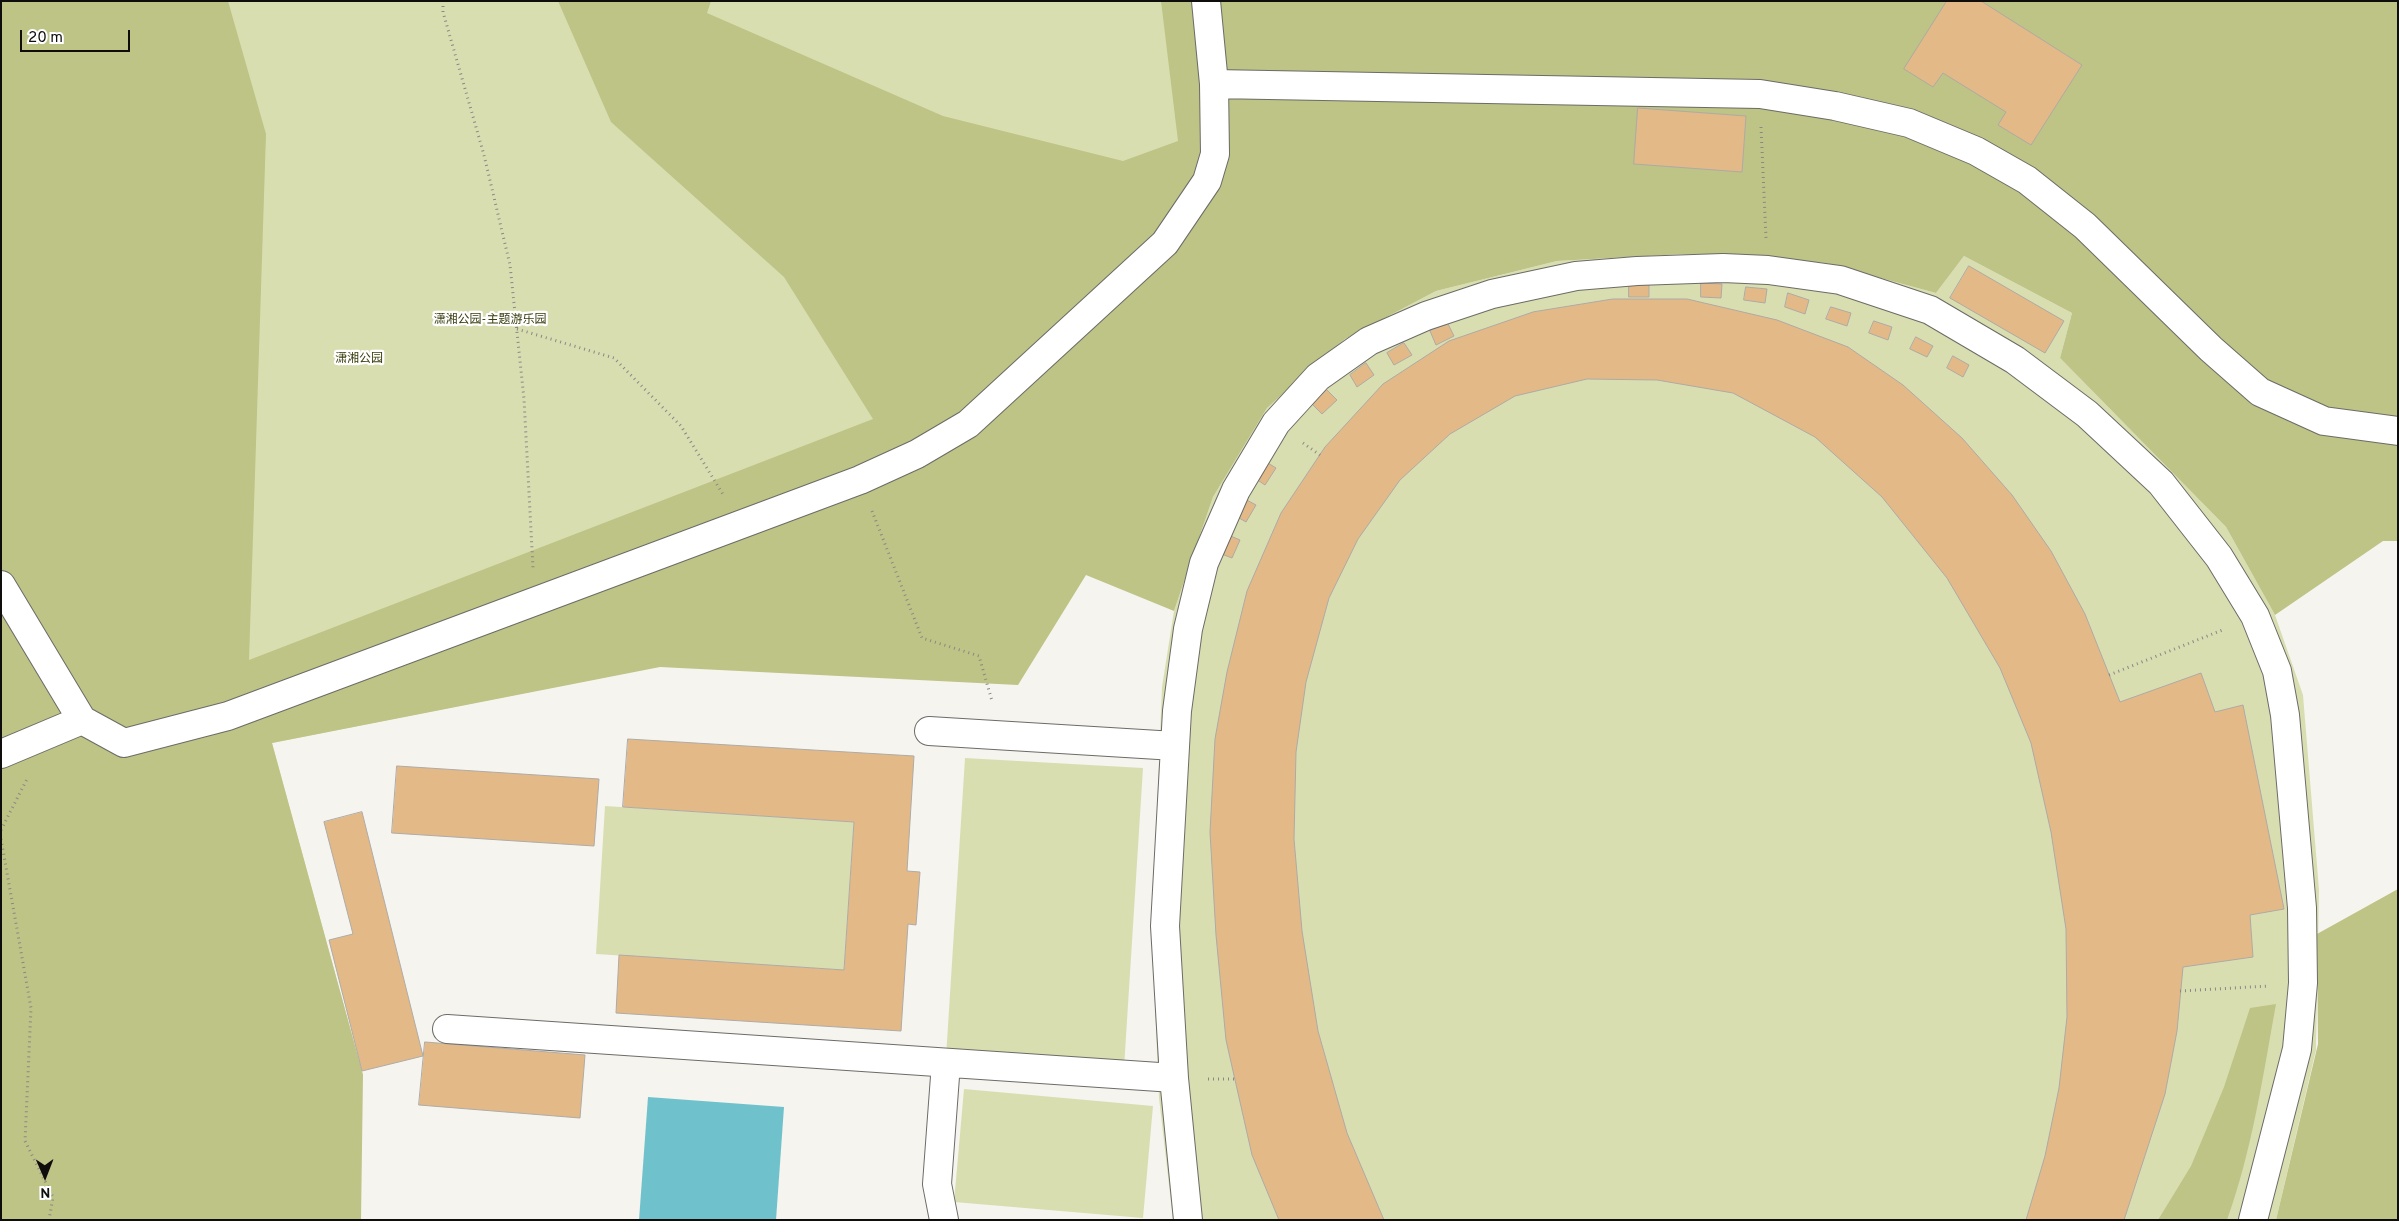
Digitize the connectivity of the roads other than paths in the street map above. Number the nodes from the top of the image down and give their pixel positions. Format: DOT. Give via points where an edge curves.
graph roads {
  1 [pos="1206,1"];
  2 [pos="1214,84"];
  3 [pos="2398,431"];
  4 [pos="1,585"];
  5 [pos="82,720"];
  6 [pos="929,731"];
  7 [pos="1175,746"];
  8 [pos="1,754"];
  9 [pos="447,1029"];
  10 [pos="946,1063"];
  11 [pos="1174,1078"];
  12 [pos="944,1220"];
  13 [pos="1188,1220"];
  14 [pos="2253,1220"];
  1 -- 2 [label="street"];
  2 -- 3 [label="street" via="1760,94 1835,106 1909,123 1976,151 2027,180 2085,226 2211,349 2260,392 2324,421"];
  2 -- 5 [label="street" via="1215,154 1207,181 1165,243 968,424 917,454 860,480 218,719 124,743"];
  4 -- 5 [label="street"];
  5 -- 8 [label="street"];
  6 -- 7 [label="street"];
  7 -- 11 [label="street" via="1165,926"];
  7 -- 14 [label="street" via="1188,629 1204,563 1236,490 1276,423 1318,377 1369,342 1426,316 1492,294 1576,276 1637,271 1768,270 1840,280 1930,310 2015,360 2087,414 2162,483 2219,557 2255,616 2276,671 2285,715 2302,908 2303,983 2297,1049"];
  9 -- 10 [label="street"];
  10 -- 11 [label="street"];
  10 -- 12 [label="street" via="937,1184"];
  11 -- 13 [label="street"];
}
